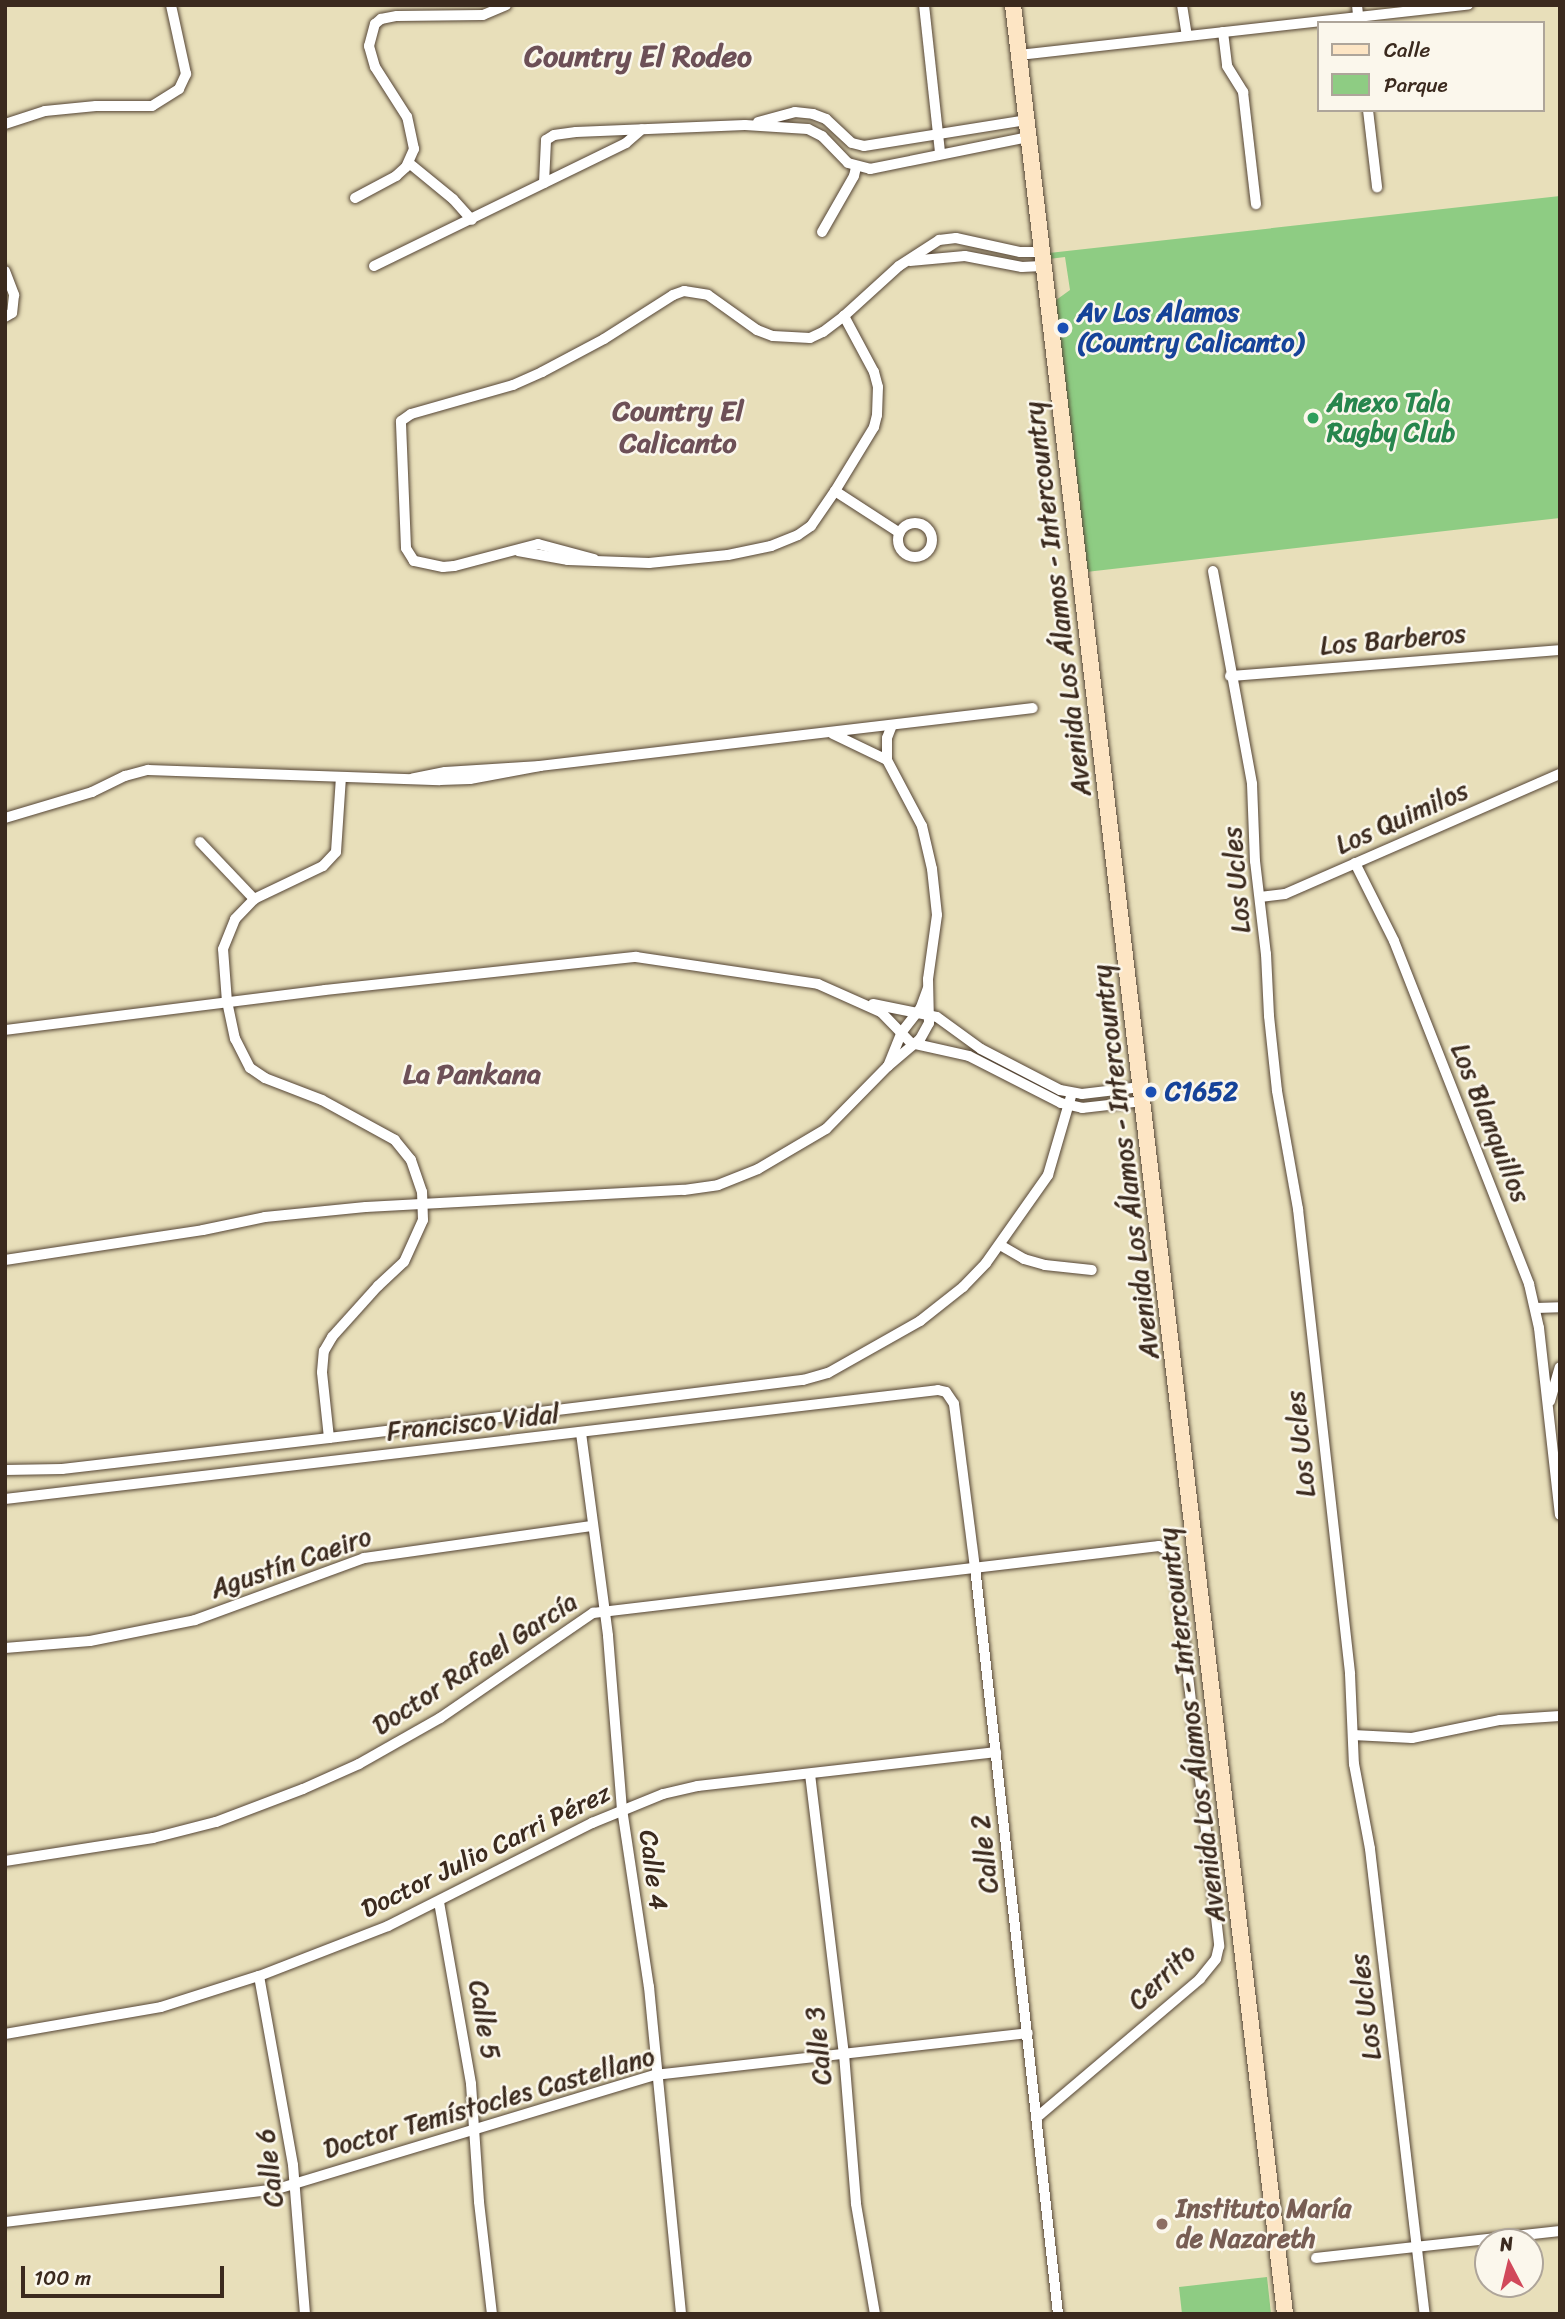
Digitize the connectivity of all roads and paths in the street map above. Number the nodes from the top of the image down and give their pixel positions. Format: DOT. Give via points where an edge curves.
graph roads {
  1 [pos="171,5"];
  2 [pos="506,5"];
  3 [pos="924,5"];
  4 [pos="1013,5"];
  5 [pos="1182,5"];
  6 [pos="1468,5"];
  7 [pos="1358,15"];
  8 [pos="1223,32"];
  9 [pos="1187,36"];
  10 [pos="1019,55"];
  11 [pos="1368,112"];
  12 [pos="1026,120"];
  13 [pos="5,124"];
  14 [pos="745,125"];
  15 [pos="642,130"];
  16 [pos="937,134"];
  17 [pos="1028,137"];
  18 [pos="940,153"];
  19 [pos="409,163"];
  20 [pos="856,167"];
  21 [pos="544,183"];
  22 [pos="1377,187"];
  23 [pos="355,198"];
  24 [pos="1256,204"];
  25 [pos="472,220"];
  26 [pos="822,232"];
  27 [pos="1042,259"];
  28 [pos="904,263"];
  29 [pos="374,266"];
  30 [pos="5,271"];
  31 [pos="844,316"];
  32 [pos="5,317"];
  33 [pos="835,491"];
  34 [pos="900,533"];
  35 [pos="1213,571"];
  36 [pos="1560,650"];
  37 [pos="1230,676"];
  38 [pos="1033,708"];
  39 [pos="892,725"];
  40 [pos="830,733"];
  41 [pos="887,760"];
  42 [pos="1560,774"];
  43 [pos="341,777"];
  44 [pos="5,818"];
  45 [pos="200,842"];
  46 [pos="1355,863"];
  47 [pos="1260,897"];
  48 [pos="254,899"];
  49 [pos="928,988"];
  50 [pos="227,1002"];
  51 [pos="866,1003"];
  52 [pos="917,1012"];
  53 [pos="929,1014"];
  54 [pos="5,1030"];
  55 [pos="901,1033"];
  56 [pos="915,1044"];
  57 [pos="888,1066"];
  58 [pos="1072,1093"];
  59 [pos="1142,1094"];
  60 [pos="1067,1105"];
  61 [pos="425,1205"];
  62 [pos="1000,1245"];
  63 [pos="5,1260"];
  64 [pos="1092,1270"];
  65 [pos="1560,1307"];
  66 [pos="1536,1308"];
  67 [pos="1560,1367"];
  68 [pos="946,1392"];
  69 [pos="1548,1409"];
  70 [pos="581,1433"];
  71 [pos="329,1438"];
  72 [pos="5,1470"];
  73 [pos="5,1499"];
  74 [pos="1560,1514"];
  75 [pos="592,1525"];
  76 [pos="1150,1545"];
  77 [pos="975,1567"];
  78 [pos="605,1611"];
  79 [pos="5,1648"];
  80 [pos="1560,1716"];
  81 [pos="1353,1735"];
  82 [pos="996,1752"];
  83 [pos="810,1774"];
  84 [pos="622,1809"];
  85 [pos="5,1861"];
  86 [pos="439,1902"];
  87 [pos="259,1976"];
  88 [pos="1028,2033"];
  89 [pos="5,2034"];
  90 [pos="844,2053"];
  91 [pos="655,2075"];
  92 [pos="1037,2117"];
  93 [pos="475,2129"];
  94 [pos="295,2184"];
  95 [pos="5,2222"];
  96 [pos="1560,2231"];
  97 [pos="1417,2248"];
  98 [pos="1315,2258"];
  99 [pos="305,2314"];
  100 [pos="492,2314"];
  101 [pos="681,2314"];
  102 [pos="875,2314"];
  103 [pos="1058,2314"];
  104 [pos="1285,2314"];
  105 [pos="1425,2314"];
  1 -- 13 [label="street" via="186,74 179,89 152,106 45,111"];
  2 -- 19 [label="street" via="483,15 397,16 375,24 371,56 410,126 414,149"];
  3 -- 16 [label="street"];
  4 -- 10 [label="main road, Avenida Los Álamos - Intercountry"];
  5 -- 9 [label="street"];
  6 -- 7 [label="street"];
  7 -- 8 [label="street"];
  8 -- 9 [label="street"];
  8 -- 24 [label="street" via="1227,66 1243,92"];
  9 -- 10 [label="street"];
  10 -- 12 [label="main road, Avenida Los Álamos - Intercountry"];
  11 -- 22 [label="street"];
  12 -- 16 [label="street"];
  12 -- 17 [label="main road, Avenida Los Álamos - Intercountry"];
  14 -- 15 [label="street"];
  14 -- 16 [label="street" via="803,112 826,119 857,145"];
  14 -- 20 [label="street" via="815,131"];
  15 -- 21 [label="street" via="626,143"];
  15 -- 21 [label="street" via="576,132 549,138 544,144"];
  16 -- 18 [label="street"];
  17 -- 18 [label="street"];
  17 -- 27 [label="main road, Avenida Los Álamos - Intercountry"];
  18 -- 20 [label="street" via="870,169"];
  19 -- 23 [label="street" via="396,176"];
  19 -- 25 [label="street"];
  20 -- 26 [label="street"];
  21 -- 25 [label="street"];
  25 -- 29 [label="street"];
  27 -- 28 [label="street" via="1022,268 965,256"];
  27 -- 28 [label="street" via="948,238"];
  27 -- 59 [label="main road, Avenida Los Álamos - Intercountry"];
  28 -- 31 [label="street"];
  30 -- 32 [label="street" via="14,295 12,313"];
  31 -- 33 [label="street" via="874,372 877,415 874,428"];
  31 -- 33 [label="street" via="810,338 773,336 708,295 684,291 542,372 513,385 405,416 400,428 409,556 421,565 443,567 514,551 568,560 649,563 771,546 811,526"];
  33 -- 34 [label="street"];
  35 -- 37 [label="street, Los Ucles"];
  36 -- 37 [label="street, Los Barberos"];
  37 -- 47 [label="street, Los Ucles" via="1252,784"];
  38 -- 39 [label="street"];
  39 -- 40 [label="street"];
  39 -- 41 [label="street"];
  40 -- 41 [label="street"];
  40 -- 43 [label="street" via="413,778"];
  41 -- 49 [label="street" via="922,826 932,869 937,927"];
  42 -- 46 [label="street, Los Quimilos"];
  43 -- 44 [label="street" via="148,770"];
  43 -- 48 [label="street" via="336,852 323,866"];
  45 -- 48 [label="street"];
  46 -- 47 [label="street, Los Quimilos" via="1285,894"];
  46 -- 66 [label="street, Los Blanquillos" via="1394,941"];
  47 -- 81 [label="street, Los Ucles" via="1277,1091 1298,1209"];
  48 -- 50 [label="street" via="235,919 225,943"];
  49 -- 52 [label="street"];
  49 -- 53 [label="street"];
  50 -- 51 [label="street" via="625,957 805,980"];
  50 -- 54 [label="street"];
  50 -- 61 [label="street" via="235,1039 250,1068 395,1139 411,1160"];
  51 -- 52 [label="street"];
  51 -- 55 [label="street" via="889,1018"];
  52 -- 53 [label="street"];
  52 -- 55 [label="street"];
  53 -- 56 [label="street" via="925,1032"];
  53 -- 58 [label="street" via="946,1021 981,1049"];
  55 -- 56 [label="street"];
  55 -- 57 [label="street"];
  56 -- 57 [label="street"];
  56 -- 60 [label="street" via="969,1056"];
  57 -- 61 [label="street" via="826,1129 758,1169 718,1185"];
  58 -- 59 [label="street"];
  58 -- 60 [label="street"];
  59 -- 60 [label="street" via="1082,1108"];
  59 -- 104 [label="main road, Avenida Los Álamos - Intercountry"];
  60 -- 62 [label="street" via="1048,1175"];
  61 -- 63 [label="street" via="265,1217"];
  61 -- 71 [label="street" via="404,1262 324,1350"];
  62 -- 64 [label="street" via="1045,1265"];
  62 -- 71 [label="street" via="963,1287 902,1334 814,1378"];
  65 -- 66 [label="street"];
  66 -- 69 [label="street, Los Blanquillos"];
  67 -- 69 [label="street, Los Blanquillos"];
  68 -- 70 [label="street, Francisco Vidal"];
  68 -- 77 [label="street, Calle 2" via="954,1404"];
  69 -- 74 [label="street, Los Blanquillos"];
  70 -- 73 [label="street, Francisco Vidal"];
  70 -- 75 [label="street, Calle 4"];
  71 -- 72 [label="street" via="62,1469"];
  75 -- 78 [label="street, Calle 4"];
  75 -- 79 [label="street, Agustín Caeiro" via="365,1558 195,1620 90,1641"];
  76 -- 77 [label="street, Doctor Rafael García"];
  76 -- 92 [label="street, Cerrito" via="1166,1548 1175,1563 1219,1946 1216,1959 1200,1979"];
  77 -- 78 [label="street, Doctor Rafael García"];
  77 -- 82 [label="street, Calle 2"];
  78 -- 84 [label="street, Calle 4"];
  78 -- 85 [label="street, Doctor Rafael García" via="587,1616 440,1718 359,1764 303,1789 216,1822 153,1838"];
  80 -- 81 [label="street" via="1500,1720 1412,1738"];
  81 -- 97 [label="street, Los Ucles"];
  82 -- 83 [label="street, Doctor Julio Carri Pérez"];
  82 -- 88 [label="street, Calle 2"];
  83 -- 84 [label="street, Doctor Julio Carri Pérez" via="688,1788"];
  83 -- 90 [label="street, Calle 3"];
  84 -- 86 [label="street, Doctor Julio Carri Pérez"];
  84 -- 91 [label="street, Calle 4" via="649,1987"];
  86 -- 87 [label="street, Doctor Julio Carri Pérez" via="342,1946"];
  86 -- 93 [label="street, Calle 5" via="467,2050"];
  87 -- 89 [label="street, Doctor Julio Carri Pérez" via="161,2007"];
  87 -- 94 [label="street, Calle 6"];
  88 -- 90 [label="street, Doctor Temístocles Castellano"];
  88 -- 92 [label="street, Calle 2"];
  90 -- 91 [label="street, Doctor Temístocles Castellano"];
  90 -- 102 [label="street, Calle 3" via="856,2204"];
  91 -- 93 [label="street, Doctor Temístocles Castellano"];
  91 -- 101 [label="street, Calle 4"];
  92 -- 103 [label="street, Calle 2"];
  93 -- 94 [label="street, Doctor Temístocles Castellano"];
  93 -- 100 [label="street, Calle 5"];
  94 -- 95 [label="street, Doctor Temístocles Castellano"];
  94 -- 99 [label="street, Calle 6"];
  96 -- 97 [label="street"];
  97 -- 98 [label="street"];
  97 -- 105 [label="street, Los Ucles"];
}
